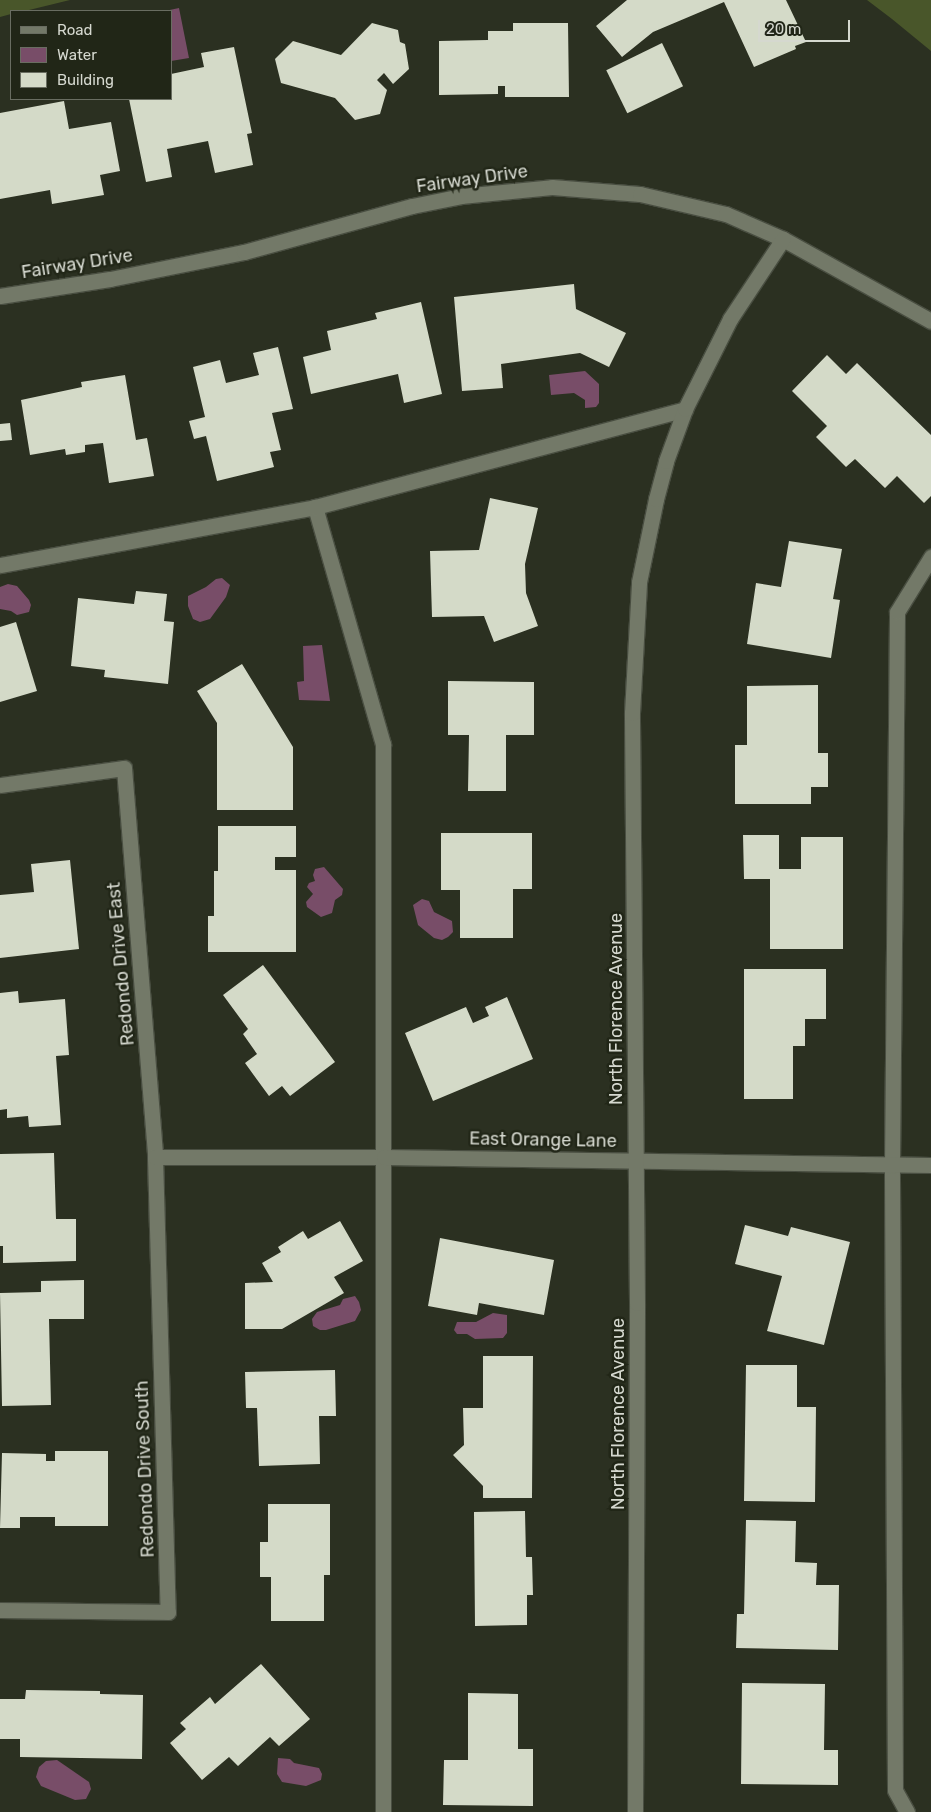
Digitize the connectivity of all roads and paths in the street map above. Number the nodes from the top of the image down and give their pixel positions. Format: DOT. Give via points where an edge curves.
graph roads {
  1 [pos="783,239"];
  2 [pos="0,296"];
  3 [pos="931,321"];
  4 [pos="685,409"];
  5 [pos="315,507"];
  6 [pos="931,557"];
  7 [pos="0,565"];
  8 [pos="0,785"];
  9 [pos="155,1157"];
  10 [pos="384,1157"];
  11 [pos="635,1160"];
  12 [pos="892,1166"];
  13 [pos="931,1166"];
  14 [pos="0,1610"];
  15 [pos="383,1812"];
  16 [pos="635,1812"];
  17 [pos="907,1812"];
  1 -- 2 [label="street, Fairway Drive" via="726,214 640,194 552,188 510,190 412,206 244,252 110,279"];
  1 -- 3 [label="street, Fairway Drive"];
  1 -- 4 [label="street, North Florence Avenue" via="730,319"];
  4 -- 5 [label="street"];
  4 -- 11 [label="street, North Florence Avenue" via="666,461 647,537 634,644"];
  5 -- 7 [label="street"];
  5 -- 10 [label="street" via="383,744"];
  6 -- 12 [label="street" via="897,612"];
  8 -- 9 [label="street, Redondo Drive East" via="124,768"];
  9 -- 10 [label="street, East Orange Lane"];
  9 -- 14 [label="street, Redondo Drive South" via="168,1612"];
  10 -- 11 [label="street, East Orange Lane"];
  10 -- 15 [label="street"];
  11 -- 12 [label="street, East Orange Lane"];
  11 -- 16 [label="street, North Florence Avenue"];
  12 -- 13 [label="street, East Orange Lane"];
  12 -- 17 [label="street" via="894,1790"];
}
